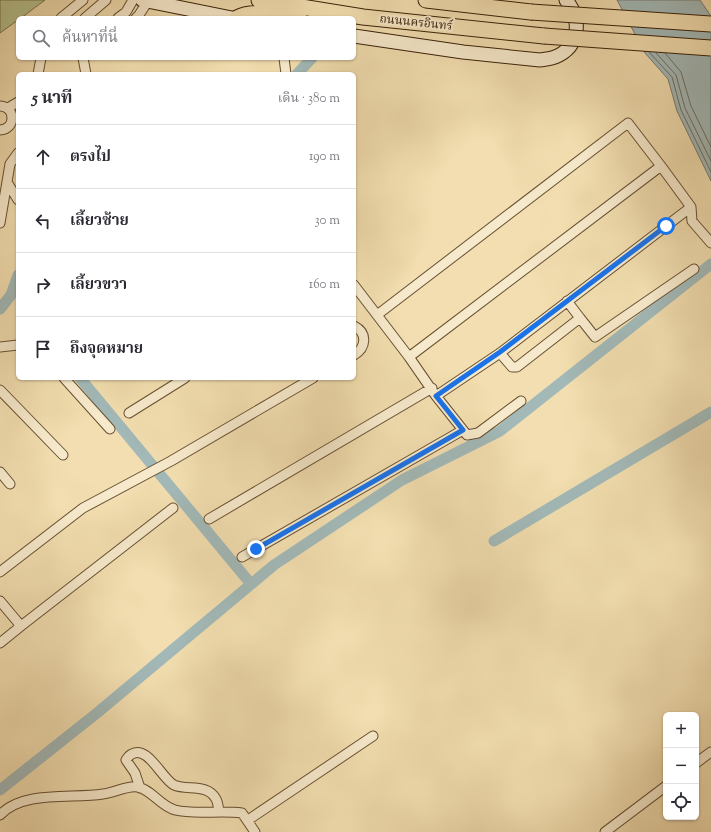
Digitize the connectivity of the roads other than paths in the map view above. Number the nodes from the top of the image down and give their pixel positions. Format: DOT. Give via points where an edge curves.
graph roads {
  1 [pos="83,0"];
  2 [pos="106,0"];
  3 [pos="133,0"];
  4 [pos="259,0"];
  5 [pos="426,0"];
  6 [pos="566,0"];
  7 [pos="145,1"];
  8 [pos="63,16"];
  9 [pos="87,16"];
  10 [pos="121,16"];
  11 [pos="137,16"];
  12 [pos="222,16"];
  13 [pos="240,16"];
  14 [pos="280,16"];
  15 [pos="343,16"];
  16 [pos="359,19"];
  17 [pos="711,24"];
  18 [pos="356,36"];
  19 [pos="711,48"];
  20 [pos="41,60"];
  21 [pos="82,60"];
  22 [pos="285,60"];
  23 [pos="38,72"];
  24 [pos="86,72"];
  25 [pos="286,72"];
  26 [pos="16,103"];
  27 [pos="4,107"];
  28 [pos="0,130"];
  29 [pos="16,156"];
  30 [pos="661,166"];
  31 [pos="7,182"];
  32 [pos="16,197"];
  33 [pos="691,207"];
  34 [pos="0,223"];
  35 [pos="711,243"];
  36 [pos="694,269"];
  37 [pos="356,288"];
  38 [pos="567,301"];
  39 [pos="378,315"];
  40 [pos="580,318"];
  41 [pos="356,327"];
  42 [pos="16,345"];
  43 [pos="0,347"];
  44 [pos="500,352"];
  45 [pos="356,354"];
  46 [pos="409,357"];
  47 [pos="66,380"];
  48 [pos="182,380"];
  49 [pos="310,380"];
  50 [pos="0,390"];
  51 [pos="434,392"];
  52 [pos="521,401"];
  53 [pos="129,413"];
  54 [pos="110,429"];
  55 [pos="463,430"];
  56 [pos="63,455"];
  57 [pos="0,472"];
  58 [pos="10,484"];
  59 [pos="173,508"];
  60 [pos="209,519"];
  61 [pos="242,557"];
  62 [pos="0,572"];
  63 [pos="0,601"];
  64 [pos="21,626"];
  65 [pos="0,643"];
  66 [pos="373,736"];
  67 [pos="711,752"];
  68 [pos="699,761"];
  69 [pos="140,788"];
  70 [pos="663,788"];
  71 [pos="220,811"];
  72 [pos="0,815"];
  73 [pos="248,820"];
  74 [pos="255,832"];
  75 [pos="605,832"];
  1 -- 8 [label="street"];
  2 -- 9 [label="street"];
  3 -- 10 [label="street"];
  4 -- 15 [label="main road, ถนนนครอินทร์"];
  5 -- 17 [label="main road, ถนนนครอินทร์, bridge" via="531,12"];
  6 -- 18 [label="main road, ถนนนครอินทร์" via="577,19 577,30 567,50 551,59 463,52"];
  7 -- 11 [label="street"];
  7 -- 12 [label="main road"];
  13 -- 14 [label="main road" via="252,13"];
  16 -- 19 [label="main road, ถนนนครอินทร์, bridge"];
  20 -- 23 [label="street"];
  21 -- 24 [label="street"];
  22 -- 25 [label="street"];
  26 -- 27 [label="street"];
  27 -- 28 [label="street" via="12,115 12,122 7,128"];
  29 -- 31 [label="street" via="10,164"];
  30 -- 33 [label="street"];
  30 -- 39 [label="street" via="628,123"];
  30 -- 46 [label="street"];
  31 -- 32 [label="street"];
  31 -- 34 [label="street"];
  33 -- 35 [label="street" via="692,221"];
  33 -- 38 [label="street"];
  36 -- 40 [label="street" via="595,338"];
  37 -- 39 [label="street"];
  38 -- 40 [label="street"];
  38 -- 44 [label="street"];
  39 -- 46 [label="street"];
  40 -- 44 [label="street" via="515,368 510,366"];
  41 -- 45 [label="street" via="362,331 364,338 363,346"];
  42 -- 43 [label="street"];
  44 -- 51 [label="street"];
  46 -- 51 [label="street"];
  47 -- 54 [label="street"];
  48 -- 53 [label="street"];
  49 -- 62 [label="street" via="83,508"];
  50 -- 56 [label="street"];
  51 -- 55 [label="street"];
  51 -- 60 [label="street"];
  52 -- 55 [label="street" via="478,433 467,435"];
  55 -- 61 [label="street"];
  57 -- 58 [label="street"];
  59 -- 64 [label="street"];
  63 -- 64 [label="street"];
  64 -- 65 [label="street"];
  66 -- 73 [label="street"];
  67 -- 68 [label="street"];
  69 -- 71 [label="street" via="174,810"];
  69 -- 71 [label="street" via="126,760 138,752 153,761 173,784 205,790 212,794"];
  69 -- 72 [label="street" via="126,788 101,795 33,799"];
  70 -- 75 [label="street"];
  71 -- 73 [label="street" via="242,813"];
  73 -- 74 [label="street"];
}
